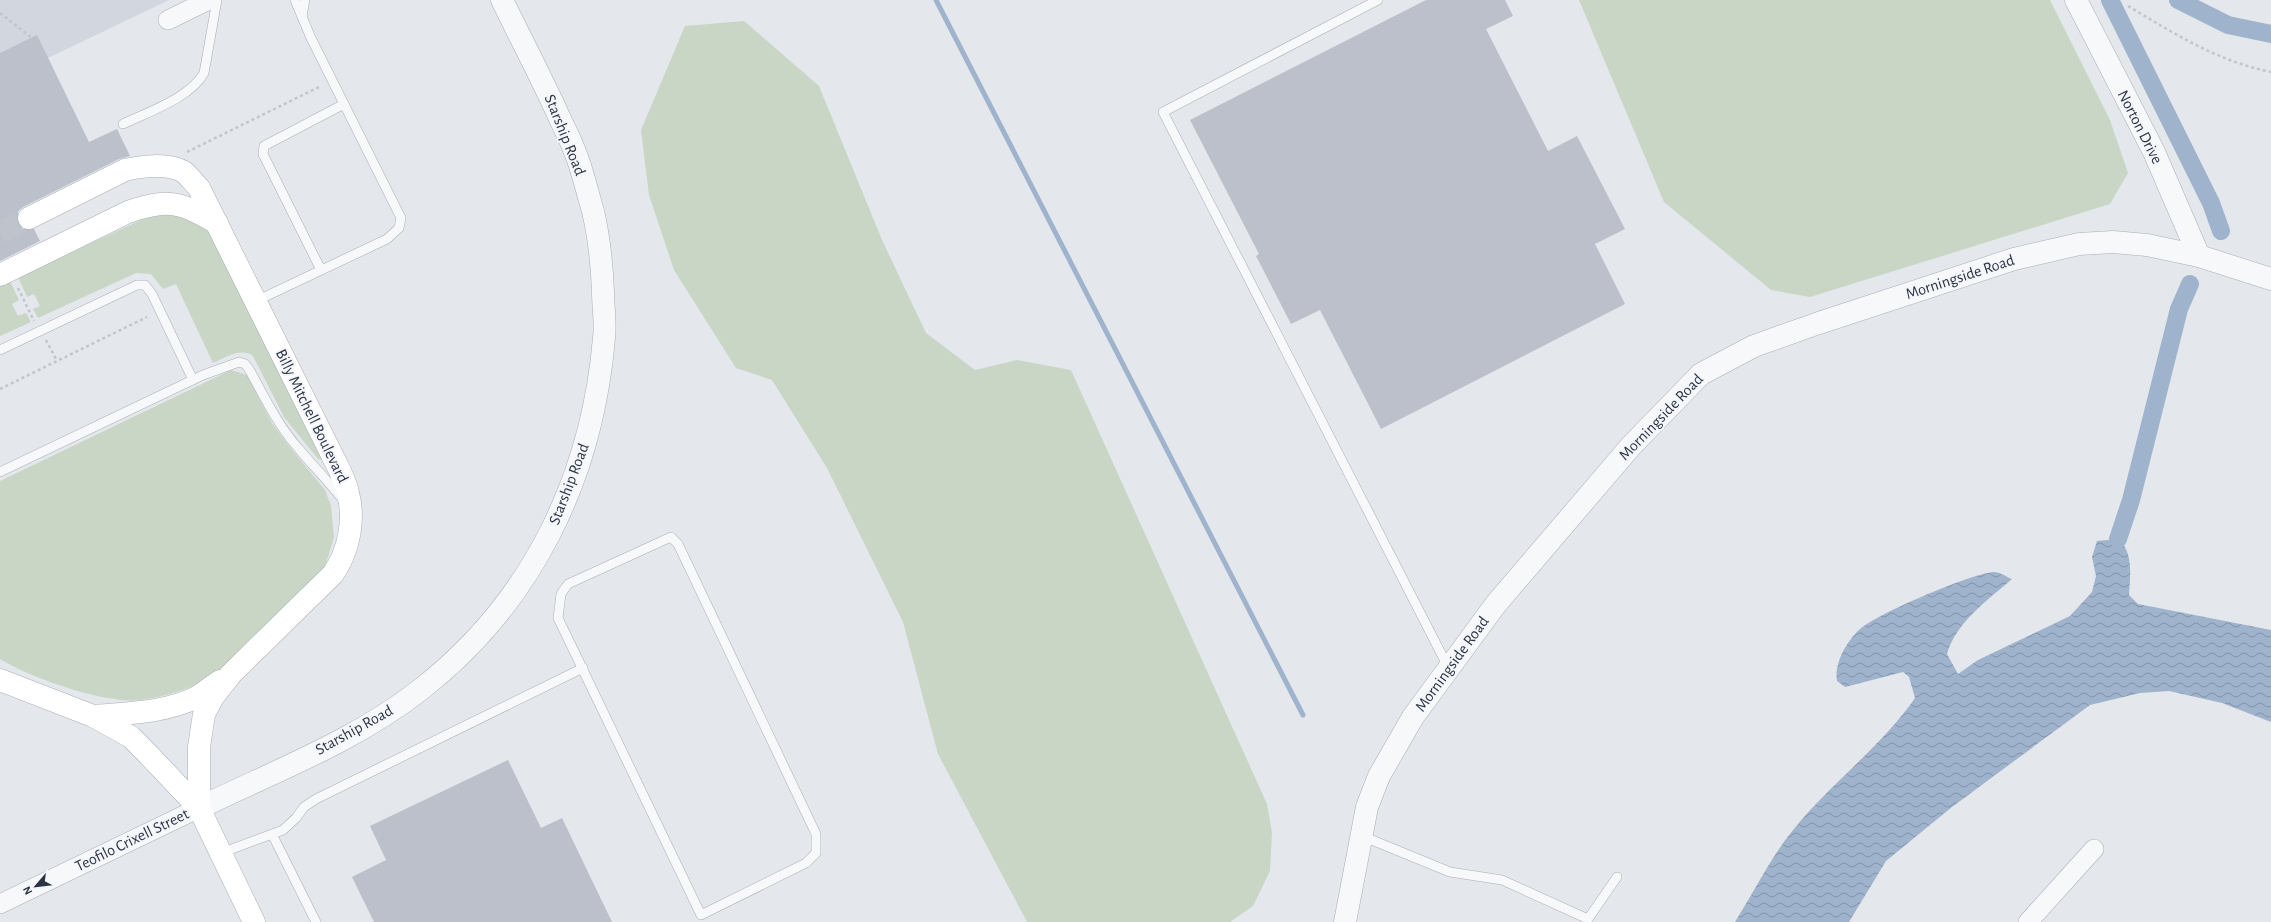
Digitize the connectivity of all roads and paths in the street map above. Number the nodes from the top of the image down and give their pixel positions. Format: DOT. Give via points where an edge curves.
graph roads {
  1 [pos="209,0"];
  2 [pos="217,0"];
  3 [pos="295,0"];
  4 [pos="305,0"];
  5 [pos="502,0"];
  6 [pos="1378,0"];
  7 [pos="2076,0"];
  8 [pos="2128,6"];
  9 [pos="0,13"];
  10 [pos="302,16"];
  11 [pos="168,20"];
  12 [pos="32,38"];
  13 [pos="2271,72"];
  14 [pos="332,80"];
  15 [pos="344,104"];
  16 [pos="123,124"];
  17 [pos="186,153"];
  18 [pos="29,218"];
  19 [pos="217,223"];
  20 [pos="2199,256"];
  21 [pos="321,270"];
  22 [pos="0,275"];
  23 [pos="2271,279"];
  24 [pos="256,301"];
  25 [pos="147,316"];
  26 [pos="0,350"];
  27 [pos="193,380"];
  28 [pos="0,390"];
  29 [pos="0,472"];
  30 [pos="351,510"];
  31 [pos="583,668"];
  32 [pos="1448,668"];
  33 [pos="231,674"];
  34 [pos="2,680"];
  35 [pos="92,716"];
  36 [pos="199,808"];
  37 [pos="272,834"];
  38 [pos="1362,836"];
  39 [pos="2094,849"];
  40 [pos="221,853"];
  41 [pos="1617,877"];
  42 [pos="0,904"];
  43 [pos="254,922"];
  44 [pos="316,922"];
  45 [pos="1345,922"];
  46 [pos="2028,922"];
  1 -- 11 [label="street"];
  2 -- 16 [label="lane" via="204,73 198,83 185,93"];
  3 -- 10 [label="lane"];
  4 -- 10 [label="lane"];
  5 -- 36 [label="street, Starship Road" via="576,152 593,214 602,273 605,336 593,420 577,473 556,522 532,566 500,611 458,657 419,691 379,718"];
  6 -- 32 [label="lane" via="1163,112"];
  7 -- 20 [label="street, Norton Drive" via="2154,152"];
  8 -- 13 [label="path" via="2195,46 2248,67"];
  9 -- 12 [label="path"];
  10 -- 14 [label="lane"];
  14 -- 15 [label="lane"];
  14 -- 17 [label="path"];
  15 -- 21 [label="lane" via="401,218 399,228 387,239"];
  15 -- 21 [label="lane" via="264,146 262,154"];
  18 -- 19 [label="main road, Billy Mitchell Boulevard" via="125,170 142,166 160,166 183,172 199,188"];
  19 -- 22 [label="main road" via="178,204 148,205 128,212"];
  19 -- 24 [label="main road, Billy Mitchell Boulevard"];
  20 -- 23 [label="street, Morningside Road"];
  20 -- 32 [label="street, Morningside Road" via="2147,245 2113,242 2079,244 2014,259 1754,346 1725,360 1701,374 1631,446 1496,604"];
  21 -- 24 [label="lane"];
  24 -- 30 [label="main road, Billy Mitchell Boulevard" via="336,461 348,493"];
  25 -- 28 [label="path"];
  26 -- 27 [label="lane" via="137,285 145,285 152,294"];
  27 -- 29 [label="lane"];
  27 -- 30 [label="lane" via="232,363 245,364 282,426"];
  30 -- 33 [label="main road, Billy Mitchell Boulevard" via="347,548 333,574"];
  31 -- 31 [label="lane" via="558,618 561,594 568,584 672,538 678,544 816,834 816,853 806,864 701,915"];
  31 -- 37 [label="lane" via="316,799 304,807 283,830"];
  32 -- 38 [label="street, Morningside Road" via="1413,717 1379,776 1368,807"];
  33 -- 35 [label="main road" via="196,697 172,706"];
  33 -- 36 [label="main road, Billy Mitchell Boulevard" via="213,697 204,714 199,747"];
  34 -- 35 [label="main road, Billy Mitchell Boulevard"];
  35 -- 36 [label="main road, Billy Mitchell Boulevard" via="131,737"];
  36 -- 40 [label="main road, Billy Mitchell Boulevard"];
  36 -- 42 [label="street, Teofilo Crixell Street"];
  37 -- 40 [label="lane"];
  37 -- 44 [label="lane"];
  38 -- 41 [label="lane" via="1450,872 1502,880 1588,919"];
  38 -- 45 [label="street, Morningside Road"];
  39 -- 46 [label="street"];
  40 -- 43 [label="main road, Billy Mitchell Boulevard"];
}
